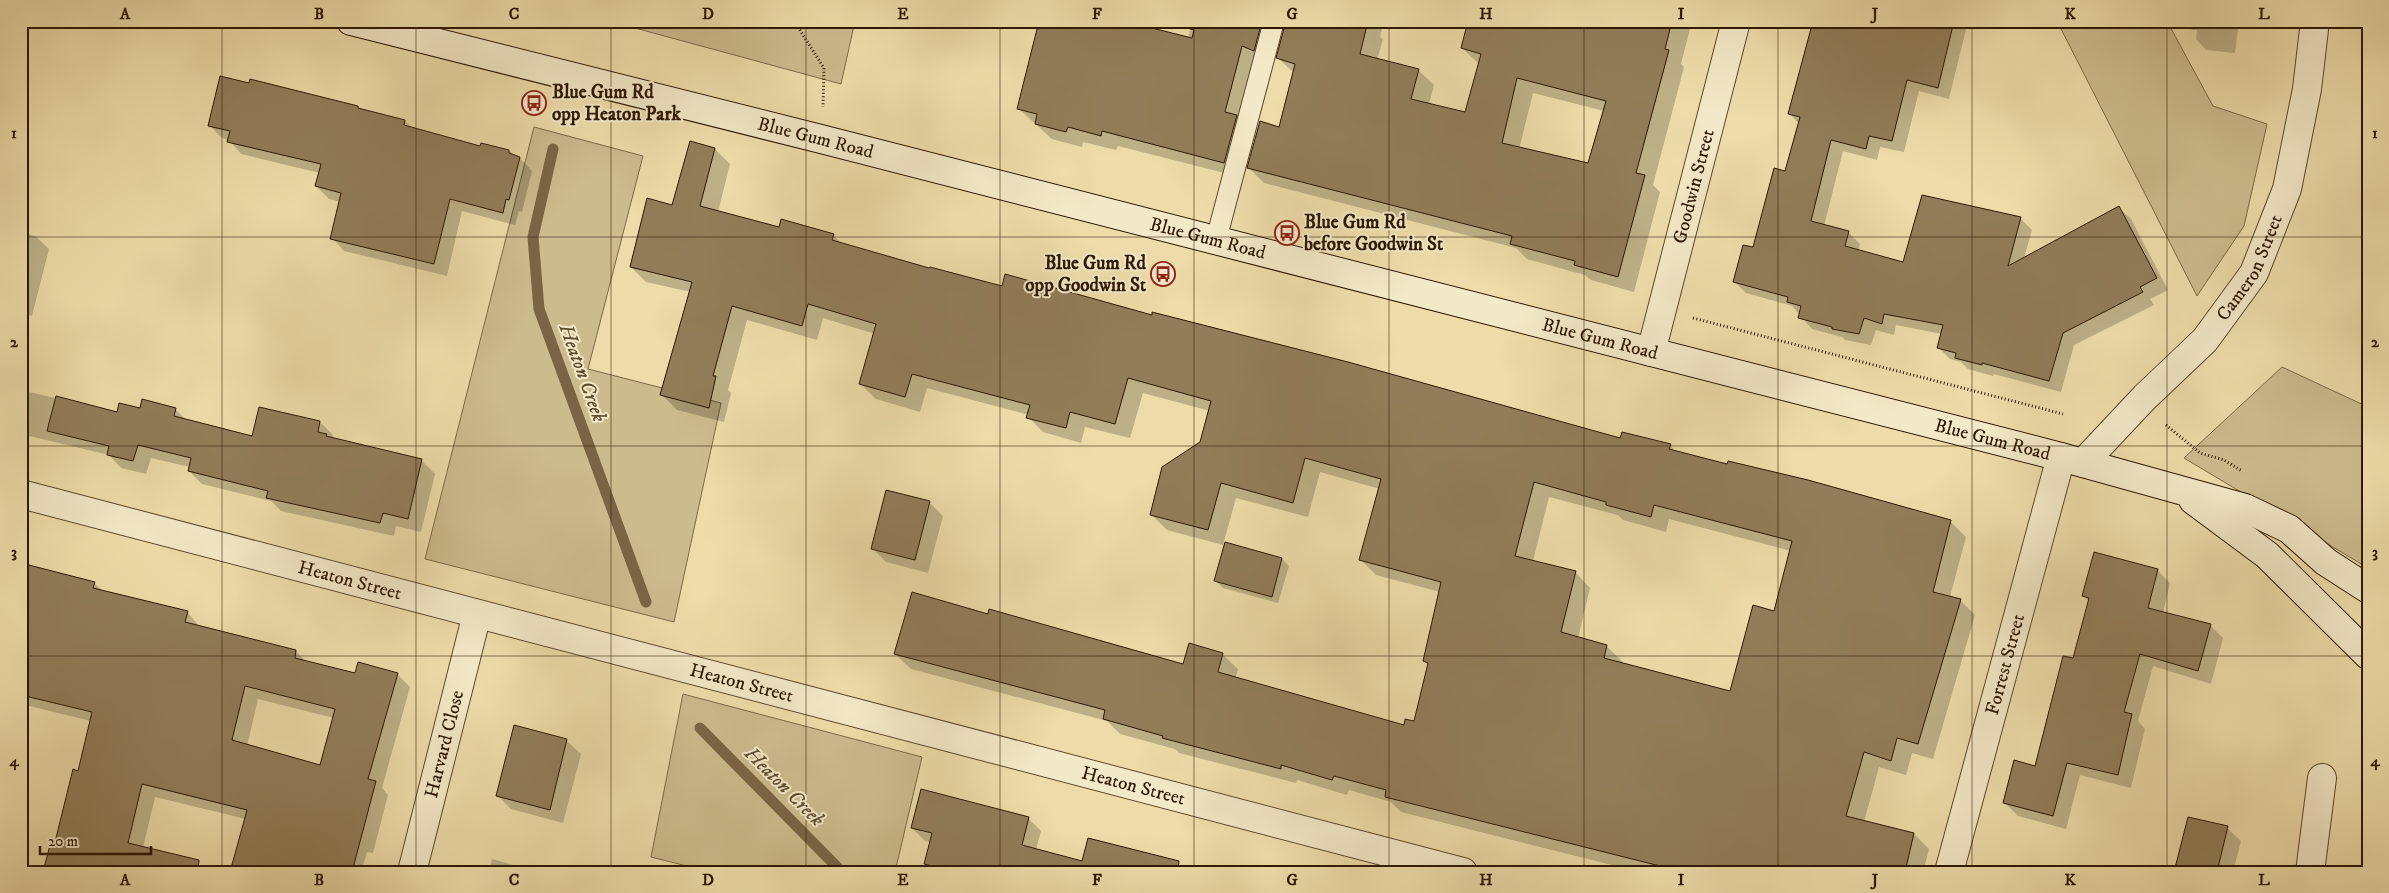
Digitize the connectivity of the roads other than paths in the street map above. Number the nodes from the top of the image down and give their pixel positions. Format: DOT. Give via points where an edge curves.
graph roads {
  1 [pos="351,21"];
  2 [pos="1274,21"];
  3 [pos="1736,21"];
  4 [pos="2315,21"];
  5 [pos="1216,240"];
  6 [pos="1651,352"];
  7 [pos="2072,460"];
  8 [pos="2180,490"];
  9 [pos="21,494"];
  10 [pos="2368,589"];
  11 [pos="477,614"];
  12 [pos="2368,655"];
  13 [pos="2322,778"];
  14 [pos="412,872"];
  15 [pos="1463,872"];
  16 [pos="1949,872"];
  17 [pos="2310,872"];
  1 -- 5 [label="street, Blue Gum Road"];
  2 -- 5 [label="lane"];
  3 -- 6 [label="street, Goodwin Street"];
  4 -- 7 [label="street, Cameron Street" via="2307,89 2287,189 2254,273 2205,340"];
  5 -- 6 [label="street, Blue Gum Road"];
  6 -- 7 [label="street, Blue Gum Road"];
  7 -- 8 [label="street, Blue Gum Road"];
  7 -- 16 [label="street, Forrest Street"];
  8 -- 10 [label="street, Blue Gum Road" via="2245,508 2288,529 2326,562"];
  8 -- 12 [label="street, Blue Gum Road" via="2266,555"];
  9 -- 11 [label="street, Heaton Street"];
  11 -- 14 [label="street, Harvard Close"];
  11 -- 15 [label="street, Heaton Street"];
  13 -- 17 [label="street"];
}
